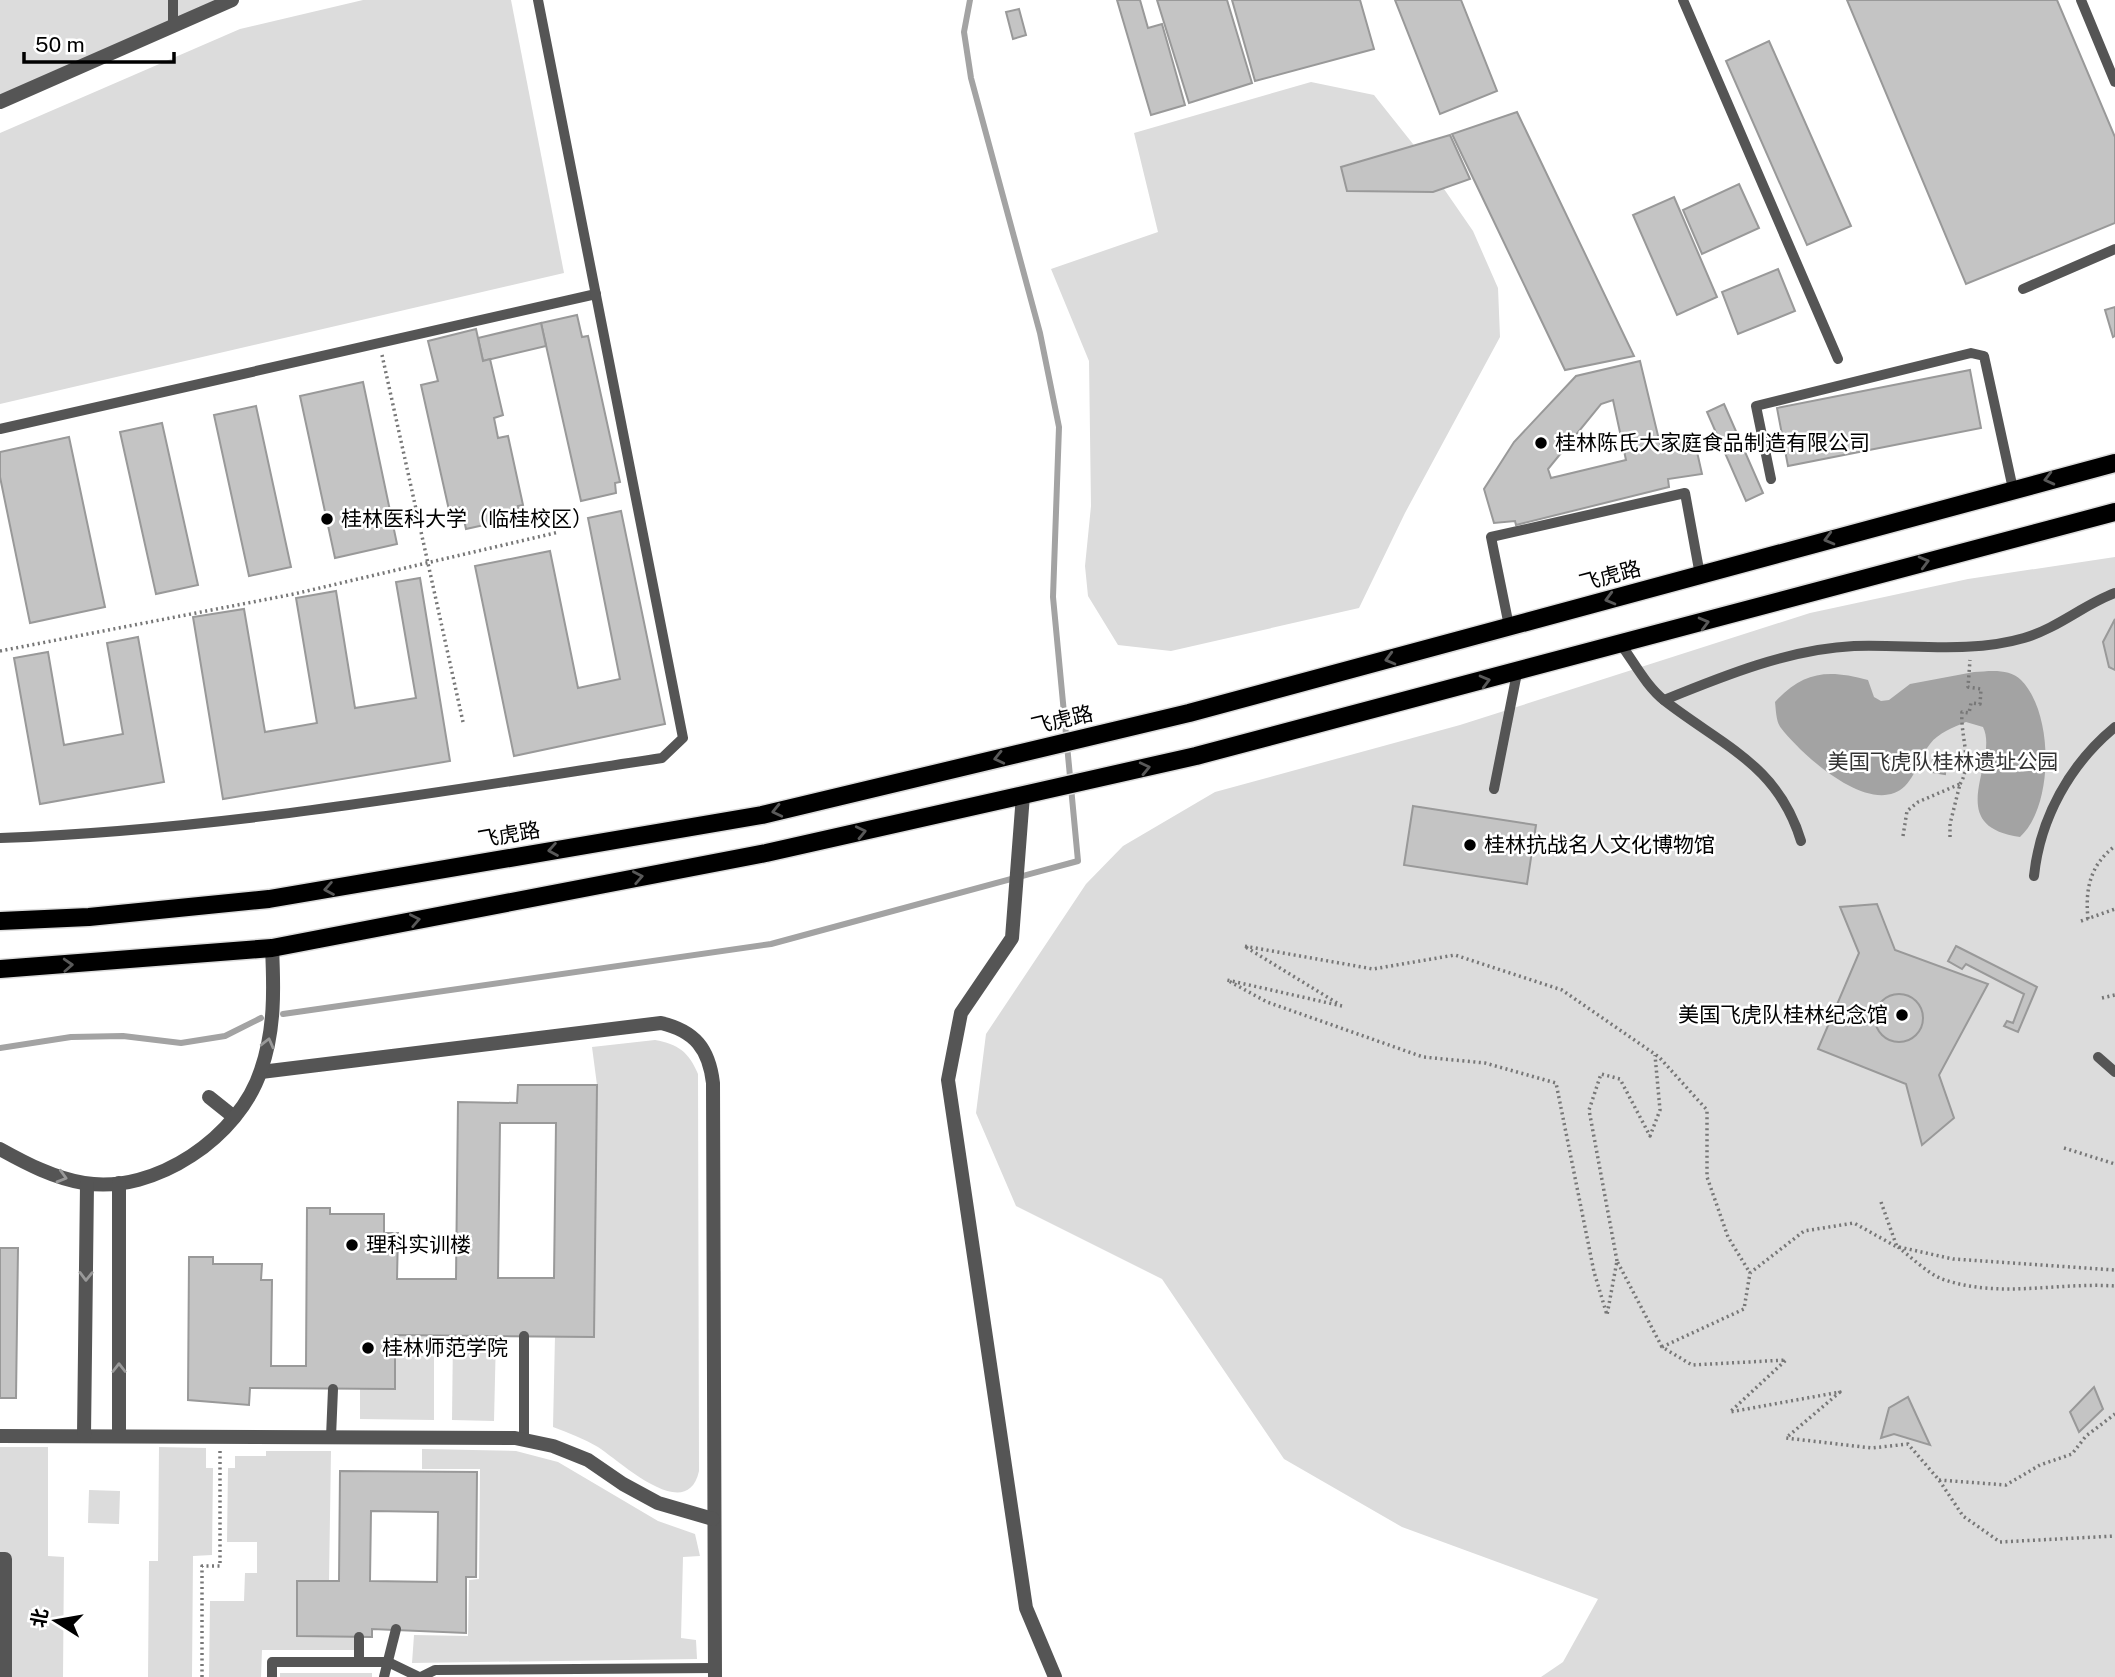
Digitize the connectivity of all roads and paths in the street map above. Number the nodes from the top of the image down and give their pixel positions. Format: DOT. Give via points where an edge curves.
graph roads {
  1 [pos="173,0"];
  2 [pos="232,0"];
  3 [pos="538,0"];
  4 [pos="1683,0"];
  5 [pos="2081,0"];
  6 [pos="173,26"];
  7 [pos="2115,82"];
  8 [pos="0,102"];
  9 [pos="2115,249"];
  10 [pos="2023,289"];
  11 [pos="596,294"];
  12 [pos="379,343"];
  13 [pos="1838,359"];
  14 [pos="0,429"];
  15 [pos="2115,463"];
  16 [pos="1771,479"];
  17 [pos="2013,489"];
  18 [pos="2115,512"];
  19 [pos="559,532"];
  20 [pos="428,563"];
  21 [pos="1700,575"];
  22 [pos="2115,593"];
  23 [pos="1509,626"];
  24 [pos="1972,645"];
  25 [pos="1622,646"];
  26 [pos="0,651"];
  27 [pos="1517,673"];
  28 [pos="1664,700"];
  29 [pos="463,722"];
  30 [pos="2115,727"];
  31 [pos="1960,784"];
  32 [pos="1494,789"];
  33 [pos="1023,795"];
  34 [pos="1903,836"];
  35 [pos="0,838"];
  36 [pos="1951,839"];
  37 [pos="1801,841"];
  38 [pos="2115,846"];
  39 [pos="2034,876"];
  40 [pos="2115,909"];
  41 [pos="2088,919"];
  42 [pos="0,921"];
  43 [pos="2081,921"];
  44 [pos="272,948"];
  45 [pos="0,969"];
  46 [pos="2115,995"];
  47 [pos="2102,999"];
  48 [pos="1655,1055"];
  49 [pos="2098,1057"];
  50 [pos="261,1072"];
  51 [pos="2115,1072"];
  52 [pos="209,1097"];
  53 [pos="234,1116"];
  54 [pos="2064,1148"];
  55 [pos="0,1149"];
  56 [pos="2115,1164"];
  57 [pos="119,1183"];
  58 [pos="87,1184"];
  59 [pos="1881,1202"];
  60 [pos="1897,1247"];
  61 [pos="1618,1261"];
  62 [pos="2115,1270"];
  63 [pos="1750,1273"];
  64 [pos="2115,1286"];
  65 [pos="524,1336"];
  66 [pos="1662,1348"];
  67 [pos="333,1389"];
  68 [pos="2115,1414"];
  69 [pos="0,1436"];
  70 [pos="84,1436"];
  71 [pos="119,1436"];
  72 [pos="220,1437"];
  73 [pos="331,1437"];
  74 [pos="524,1440"];
  75 [pos="1939,1480"];
  76 [pos="713,1519"];
  77 [pos="2115,1536"];
  78 [pos="0,1559"];
  79 [pos="396,1629"];
  80 [pos="359,1637"];
  81 [pos="359,1662"];
  82 [pos="388,1662"];
  83 [pos="715,1672"];
  84 [pos="5,1677"];
  85 [pos="202,1677"];
  86 [pos="272,1677"];
  87 [pos="384,1677"];
  88 [pos="420,1677"];
  89 [pos="1055,1677"];
  1 -- 6 [label="lane"];
  2 -- 6 [label="street"];
  3 -- 11 [label="lane"];
  4 -- 13 [label="lane"];
  5 -- 7 [label="lane"];
  6 -- 8 [label="street"];
  9 -- 10 [label="lane"];
  11 -- 12 [label="lane"];
  11 -- 35 [label="lane" via="683,738 662,758 269,818 90,835"];
  12 -- 14 [label="lane"];
  12 -- 20 [label="path"];
  15 -- 17 [label="main road, 飞虎路, one-way"];
  16 -- 17 [label="lane" via="1756,406 1971,353 1984,356"];
  17 -- 21 [label="main road, 飞虎路, one-way"];
  25 -- 18 [label="main road, one-way"];
  19 -- 20 [label="path"];
  20 -- 26 [label="path"];
  20 -- 29 [label="path"];
  21 -- 23 [label="main road, 飞虎路, one-way"];
  21 -- 23 [label="lane" via="1685,493 1491,537"];
  22 -- 24 [label="lane" via="2023,639"];
  23 -- 42 [label="main road, 飞虎路, one-way" via="1189,713 762,814 269,900"];
  24 -- 28 [label="lane" via="1820,650 1727,675"];
  24 -- 31 [label="path" via="1968,687 1981,689 1980,704 1971,702 1969,713 1962,712 1965,768"];
  25 -- 27 [label="main road"];
  25 -- 28 [label="lane"];
  27 -- 32 [label="lane"];
  33 -- 27 [label="main road, one-way" via="1196,757"];
  28 -- 37 [label="lane" via="1740,751 1769,778 1787,805"];
  30 -- 39 [label="lane" via="2093,747 2061,790 2041,839"];
  31 -- 34 [label="path" via="1907,811"];
  31 -- 36 [label="path"];
  44 -- 33 [label="main road, one-way" via="766,853"];
  33 -- 89 [label="street" via="1012,938 961,1013 948,1080 1026,1608"];
  38 -- 41 [label="path" via="2100,858 2092,873 2086,898"];
  40 -- 41 [label="path"];
  41 -- 43 [label="path"];
  45 -- 44 [label="main road, one-way"];
  50 -- 44 [label="street, one-way" via="271,1030"];
  46 -- 47 [label="path"];
  48 -- 61 [label="path" via="1660,1110 1650,1136 1620,1079 1601,1074 1589,1110"];
  48 -- 61 [label="path" via="1562,990 1455,955 1374,969 1244,946 1342,1006 1227,980 1267,1002 1423,1058 1485,1063 1556,1083 1607,1315"];
  48 -- 63 [label="path" via="1707,1110 1707,1177 1728,1237"];
  49 -- 51 [label="lane"];
  50 -- 53 [label="street"];
  50 -- 76 [label="street" via="662,1023 688,1032 699,1042 707,1052 713,1083"];
  52 -- 53 [label="street"];
  53 -- 57 [label="street" via="216,1138 182,1161"];
  54 -- 56 [label="path"];
  55 -- 58 [label="street, one-way" via="48,1173"];
  57 -- 58 [label="street"];
  71 -- 57 [label="street, one-way"];
  58 -- 70 [label="street, one-way"];
  59 -- 60 [label="path"];
  60 -- 62 [label="path" via="1953,1259"];
  60 -- 63 [label="path" via="1854,1223 1804,1231"];
  60 -- 64 [label="path" via="1940,1278 2000,1291"];
  61 -- 66 [label="path"];
  63 -- 66 [label="path" via="1744,1309"];
  65 -- 74 [label="lane"];
  66 -- 75 [label="path" via="1692,1365 1786,1360 1730,1412 1840,1392 1786,1438 1872,1448 1908,1444"];
  67 -- 73 [label="lane"];
  68 -- 75 [label="path" via="2086,1436 2072,1454 2040,1465 2006,1485"];
  69 -- 70 [label="street"];
  70 -- 71 [label="street"];
  71 -- 72 [label="street"];
  72 -- 73 [label="street"];
  72 -- 85 [label="path" via="220,1566 202,1566"];
  73 -- 74 [label="street"];
  74 -- 76 [label="street" via="588,1460 658,1503"];
  75 -- 77 [label="path" via="1963,1516 2000,1542"];
  76 -- 83 [label="street"];
  78 -- 84 [label="street" via="5,1559"];
  79 -- 82 [label="lane"];
  80 -- 81 [label="lane"];
  81 -- 82 [label="lane"];
  81 -- 86 [label="lane" via="272,1662"];
  82 -- 87 [label="lane"];
  82 -- 88 [label="lane"];
  83 -- 88 [label="lane" via="435,1670"];
}
